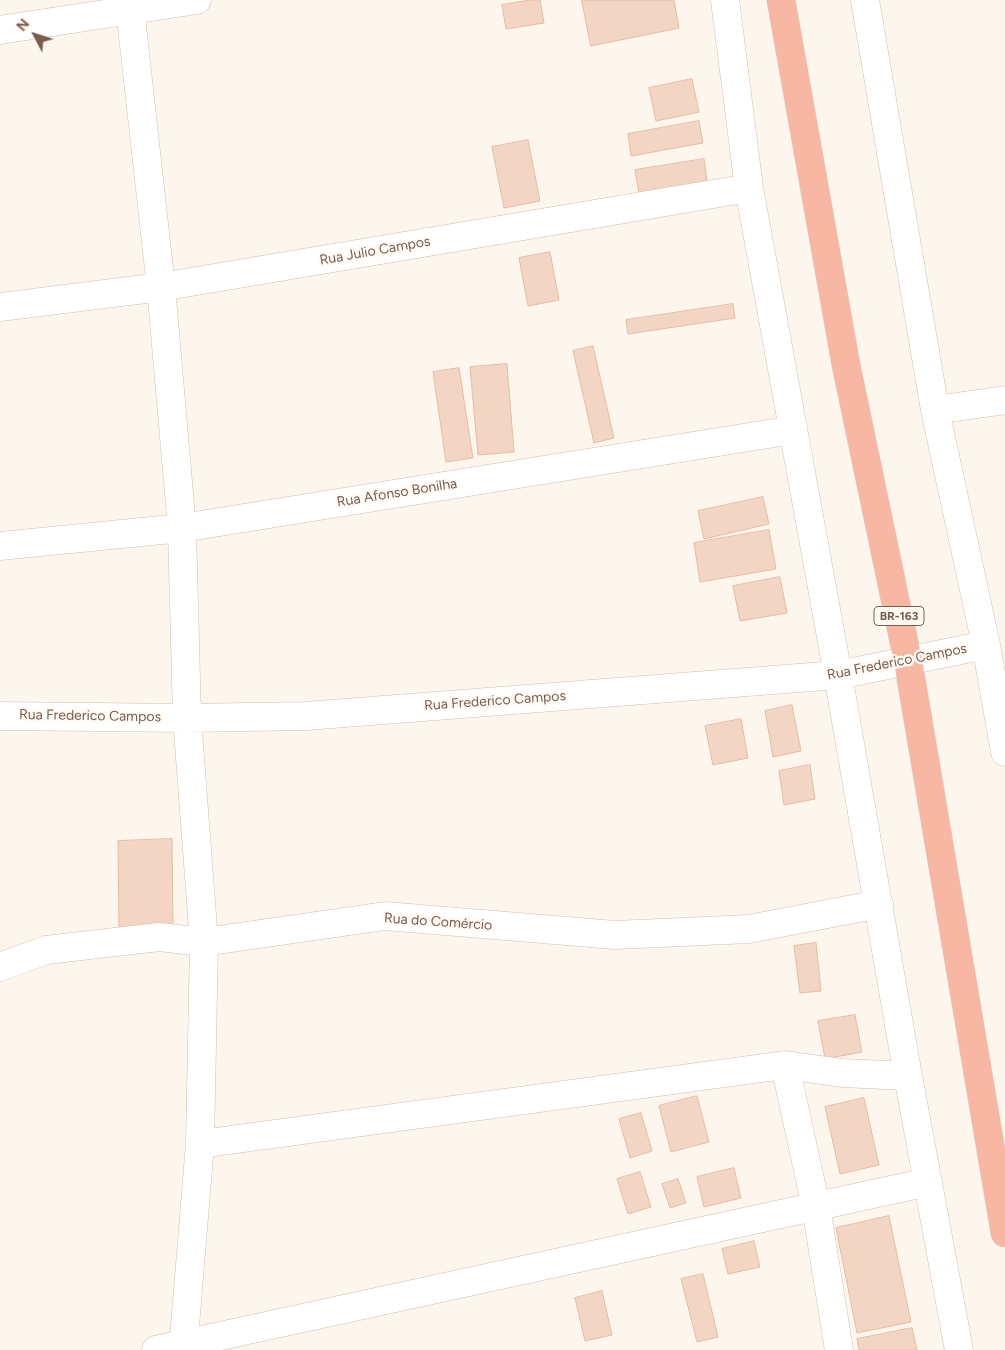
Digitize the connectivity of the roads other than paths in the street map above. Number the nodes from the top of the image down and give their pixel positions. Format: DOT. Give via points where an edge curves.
graph roads {
  1 [pos="197,0"];
  2 [pos="725,0"];
  3 [pos="781,0"];
  4 [pos="865,0"];
  5 [pos="129,5"];
  6 [pos="0,30"];
  7 [pos="749,188"];
  8 [pos="161,287"];
  9 [pos="0,307"];
  10 [pos="1005,400"];
  11 [pos="935,410"];
  12 [pos="793,430"];
  13 [pos="182,528"];
  14 [pos="0,546"];
  15 [pos="986,645"];
  16 [pos="908,661"];
  17 [pos="838,675"];
  18 [pos="999,679"];
  19 [pos="0,716"];
  20 [pos="187,718"];
  21 [pos="1005,752"];
  22 [pos="879,904"];
  23 [pos="204,942"];
  24 [pos="0,967"];
  25 [pos="785,1064"];
  26 [pos="908,1076"];
  27 [pos="200,1144"];
  28 [pos="928,1182"];
  29 [pos="816,1207"];
  30 [pos="1005,1234"];
  31 [pos="184,1347"];
  32 [pos="156,1350"];
  33 [pos="839,1350"];
  34 [pos="959,1350"];
  1 -- 5 [label="street"];
  2 -- 7 [label="street"];
  3 -- 16 [label="highway, BR-163" via="846,365"];
  4 -- 11 [label="street"];
  5 -- 6 [label="street"];
  5 -- 8 [label="street"];
  7 -- 8 [label="street, Rua Julio Campos"];
  7 -- 12 [label="street"];
  8 -- 9 [label="street, Rua Julio Campos"];
  8 -- 13 [label="street"];
  10 -- 11 [label="street"];
  11 -- 15 [label="street"];
  12 -- 13 [label="street, Rua Afonso Bonilha"];
  12 -- 17 [label="street"];
  13 -- 14 [label="street, Rua Afonso Bonilha"];
  13 -- 20 [label="street"];
  15 -- 16 [label="street, Rua Frederico Campos"];
  15 -- 18 [label="street"];
  16 -- 17 [label="street, Rua Frederico Campos"];
  16 -- 30 [label="highway, BR-163"];
  17 -- 20 [label="street, Rua Frederico Campos" via="306,716"];
  17 -- 22 [label="street"];
  18 -- 21 [label="street"];
  19 -- 20 [label="street, Rua Frederico Campos"];
  20 -- 23 [label="street"];
  22 -- 23 [label="street, Rua do Comércio" via="749,929 615,935 385,916"];
  22 -- 26 [label="street"];
  23 -- 24 [label="street, Rua do Comércio" via="159,938 46,950"];
  23 -- 27 [label="street"];
  25 -- 26 [label="street" via="842,1074"];
  25 -- 27 [label="street"];
  25 -- 29 [label="street"];
  26 -- 28 [label="street"];
  27 -- 31 [label="street"];
  28 -- 29 [label="street"];
  28 -- 34 [label="street"];
  29 -- 31 [label="street"];
  29 -- 33 [label="street"];
  31 -- 32 [label="street"];
}
